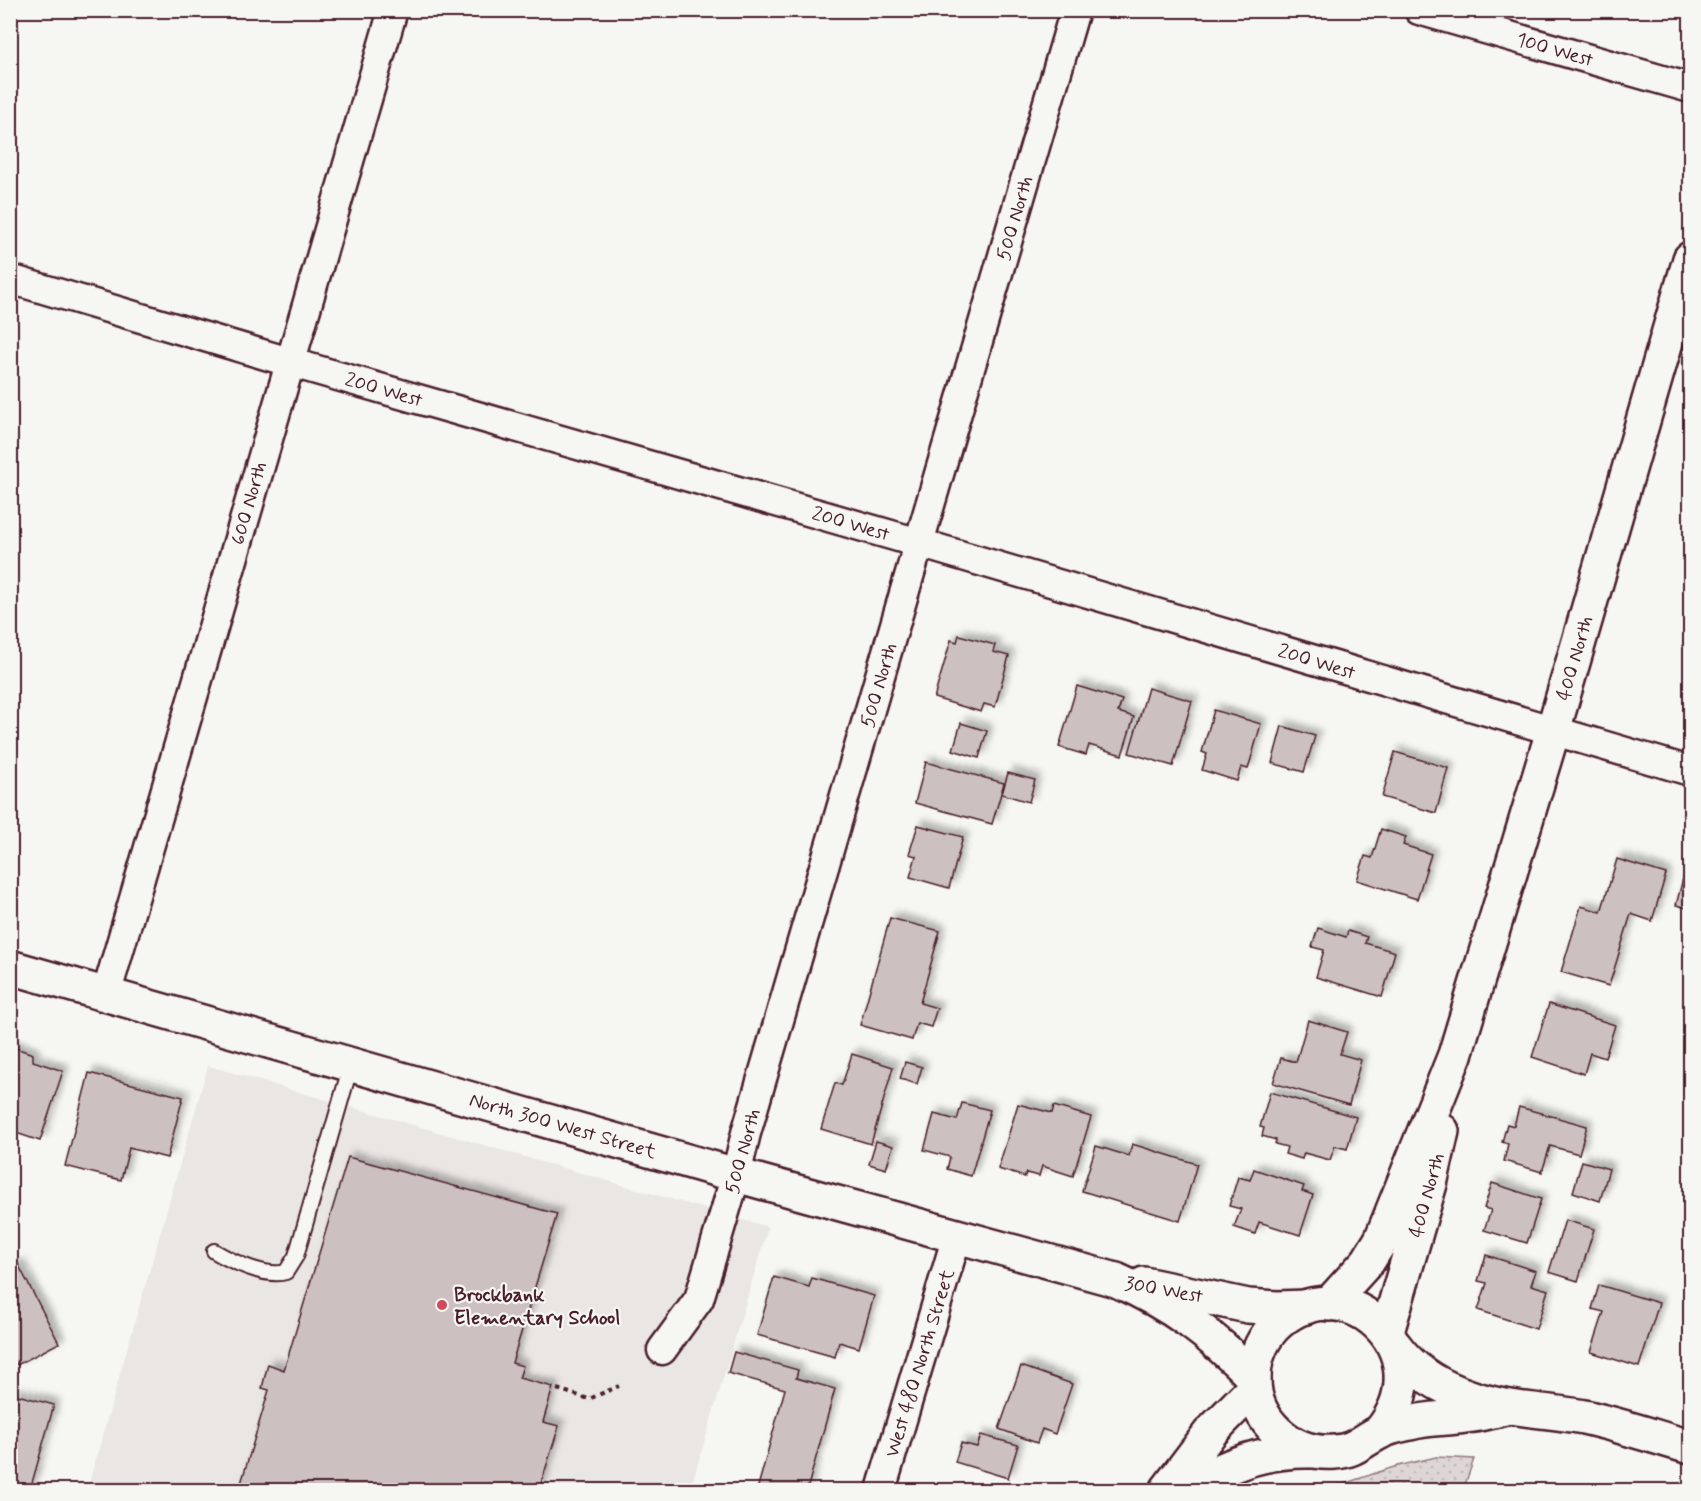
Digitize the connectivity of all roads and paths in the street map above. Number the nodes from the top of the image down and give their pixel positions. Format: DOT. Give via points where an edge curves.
graph roads {
  1 [pos="393,10"];
  2 [pos="1075,10"];
  3 [pos="1419,10"];
  4 [pos="1690,88"];
  5 [pos="1690,259"];
  6 [pos="10,279"];
  7 [pos="289,362"];
  8 [pos="919,543"];
  9 [pos="1553,731"];
  10 [pos="1690,771"];
  11 [pos="10,967"];
  12 [pos="106,995"];
  13 [pos="1455,1055"];
  14 [pos="351,1065"];
  15 [pos="736,1175"];
  16 [pos="957,1236"];
  17 [pos="214,1251"];
  18 [pos="1116,1280"];
  19 [pos="1318,1305"];
  20 [pos="1391,1339"];
  21 [pos="662,1350"];
  22 [pos="1254,1383"];
  23 [pos="619,1386"];
  24 [pos="557,1389"];
  25 [pos="1509,1407"];
  26 [pos="1380,1432"];
  27 [pos="1690,1447"];
  28 [pos="1310,1451"];
  29 [pos="881,1491"];
  30 [pos="1167,1491"];
  31 [pos="1186,1491"];
  1 -- 7 [label="street, 600 North"];
  2 -- 8 [label="street, 500 North"];
  3 -- 4 [label="street, 100 West"];
  5 -- 9 [label="main road, 400 North"];
  6 -- 7 [label="street, 200 West"];
  7 -- 8 [label="street, 200 West"];
  7 -- 12 [label="street, 600 North"];
  8 -- 9 [label="street, 200 West"];
  8 -- 15 [label="street, 500 North"];
  9 -- 10 [label="street, 200 West"];
  9 -- 13 [label="main road, 400 North"];
  11 -- 12 [label="main road, North 300 West Street"];
  12 -- 14 [label="main road, North 300 West Street"];
  13 -- 19 [label="main road, 400 North" via="1381,1240 1368,1261"];
  13 -- 20 [label="main road, 400 North" via="1445,1120"];
  14 -- 15 [label="main road, North 300 West Street"];
  14 -- 17 [label="lane" via="296,1256 286,1272 277,1275 234,1262"];
  15 -- 16 [label="main road, North 300 West Street"];
  15 -- 21 [label="street, 500 North" via="699,1299"];
  16 -- 18 [label="main road, North 300 West Street"];
  16 -- 29 [label="street, West 480 North Street"];
  18 -- 19 [label="main road, 300 West" via="1158,1285 1248,1306"];
  18 -- 22 [label="main road, 300 West" via="1194,1322 1225,1348"];
  19 -- 20 [label="main road" via="1355,1309 1377,1323"];
  19 -- 22 [label="main road" via="1287,1316 1269,1332 1258,1354"];
  20 -- 25 [label="main road" via="1406,1361 1430,1379"];
  20 -- 26 [label="main road" via="1402,1376 1401,1391 1390,1420"];
  22 -- 28 [label="main road" via="1272,1428"];
  22 -- 30 [label="main road"];
  23 -- 24 [label="path" via="589,1399"];
  25 -- 26 [label="main road" via="1412,1422"];
  25 -- 27 [label="main road" via="1585,1418"];
  26 -- 28 [label="main road" via="1359,1446 1335,1452"];
  28 -- 31 [label="main road" via="1274,1452 1252,1458"];
}
